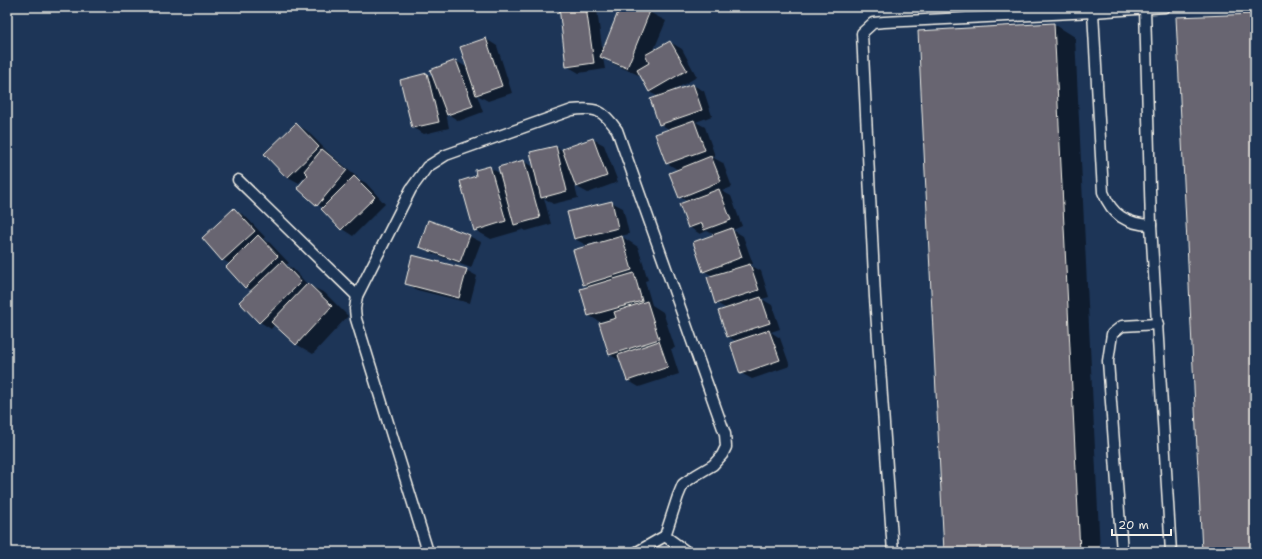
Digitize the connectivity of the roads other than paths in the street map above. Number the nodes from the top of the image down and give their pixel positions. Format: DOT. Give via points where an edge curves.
graph roads {
  1 [pos="1165,7"];
  2 [pos="1145,8"];
  3 [pos="1093,12"];
  4 [pos="238,180"];
  5 [pos="1151,225"];
  6 [pos="357,296"];
  7 [pos="1158,324"];
  8 [pos="665,536"];
  9 [pos="428,552"];
  10 [pos="638,552"];
  11 [pos="687,552"];
  12 [pos="893,552"];
  13 [pos="1122,552"];
  14 [pos="1171,552"];
  1 -- 2 [label="lane"];
  2 -- 3 [label="lane"];
  2 -- 5 [label="lane"];
  3 -- 5 [label="lane" via="1103,192 1108,205 1121,218"];
  3 -- 12 [label="lane" via="884,22 873,24 862,33 875,297"];
  4 -- 6 [label="lane"];
  5 -- 7 [label="lane"];
  6 -- 8 [label="lane" via="411,189 427,167 446,155 572,110 588,108 600,112 609,119 617,130 725,434 726,448 714,465 683,484"];
  6 -- 9 [label="lane" via="356,319"];
  7 -- 13 [label="lane" via="1122,326 1112,334 1108,361"];
  7 -- 14 [label="lane"];
  8 -- 10 [label="lane"];
  8 -- 11 [label="lane"];
}
